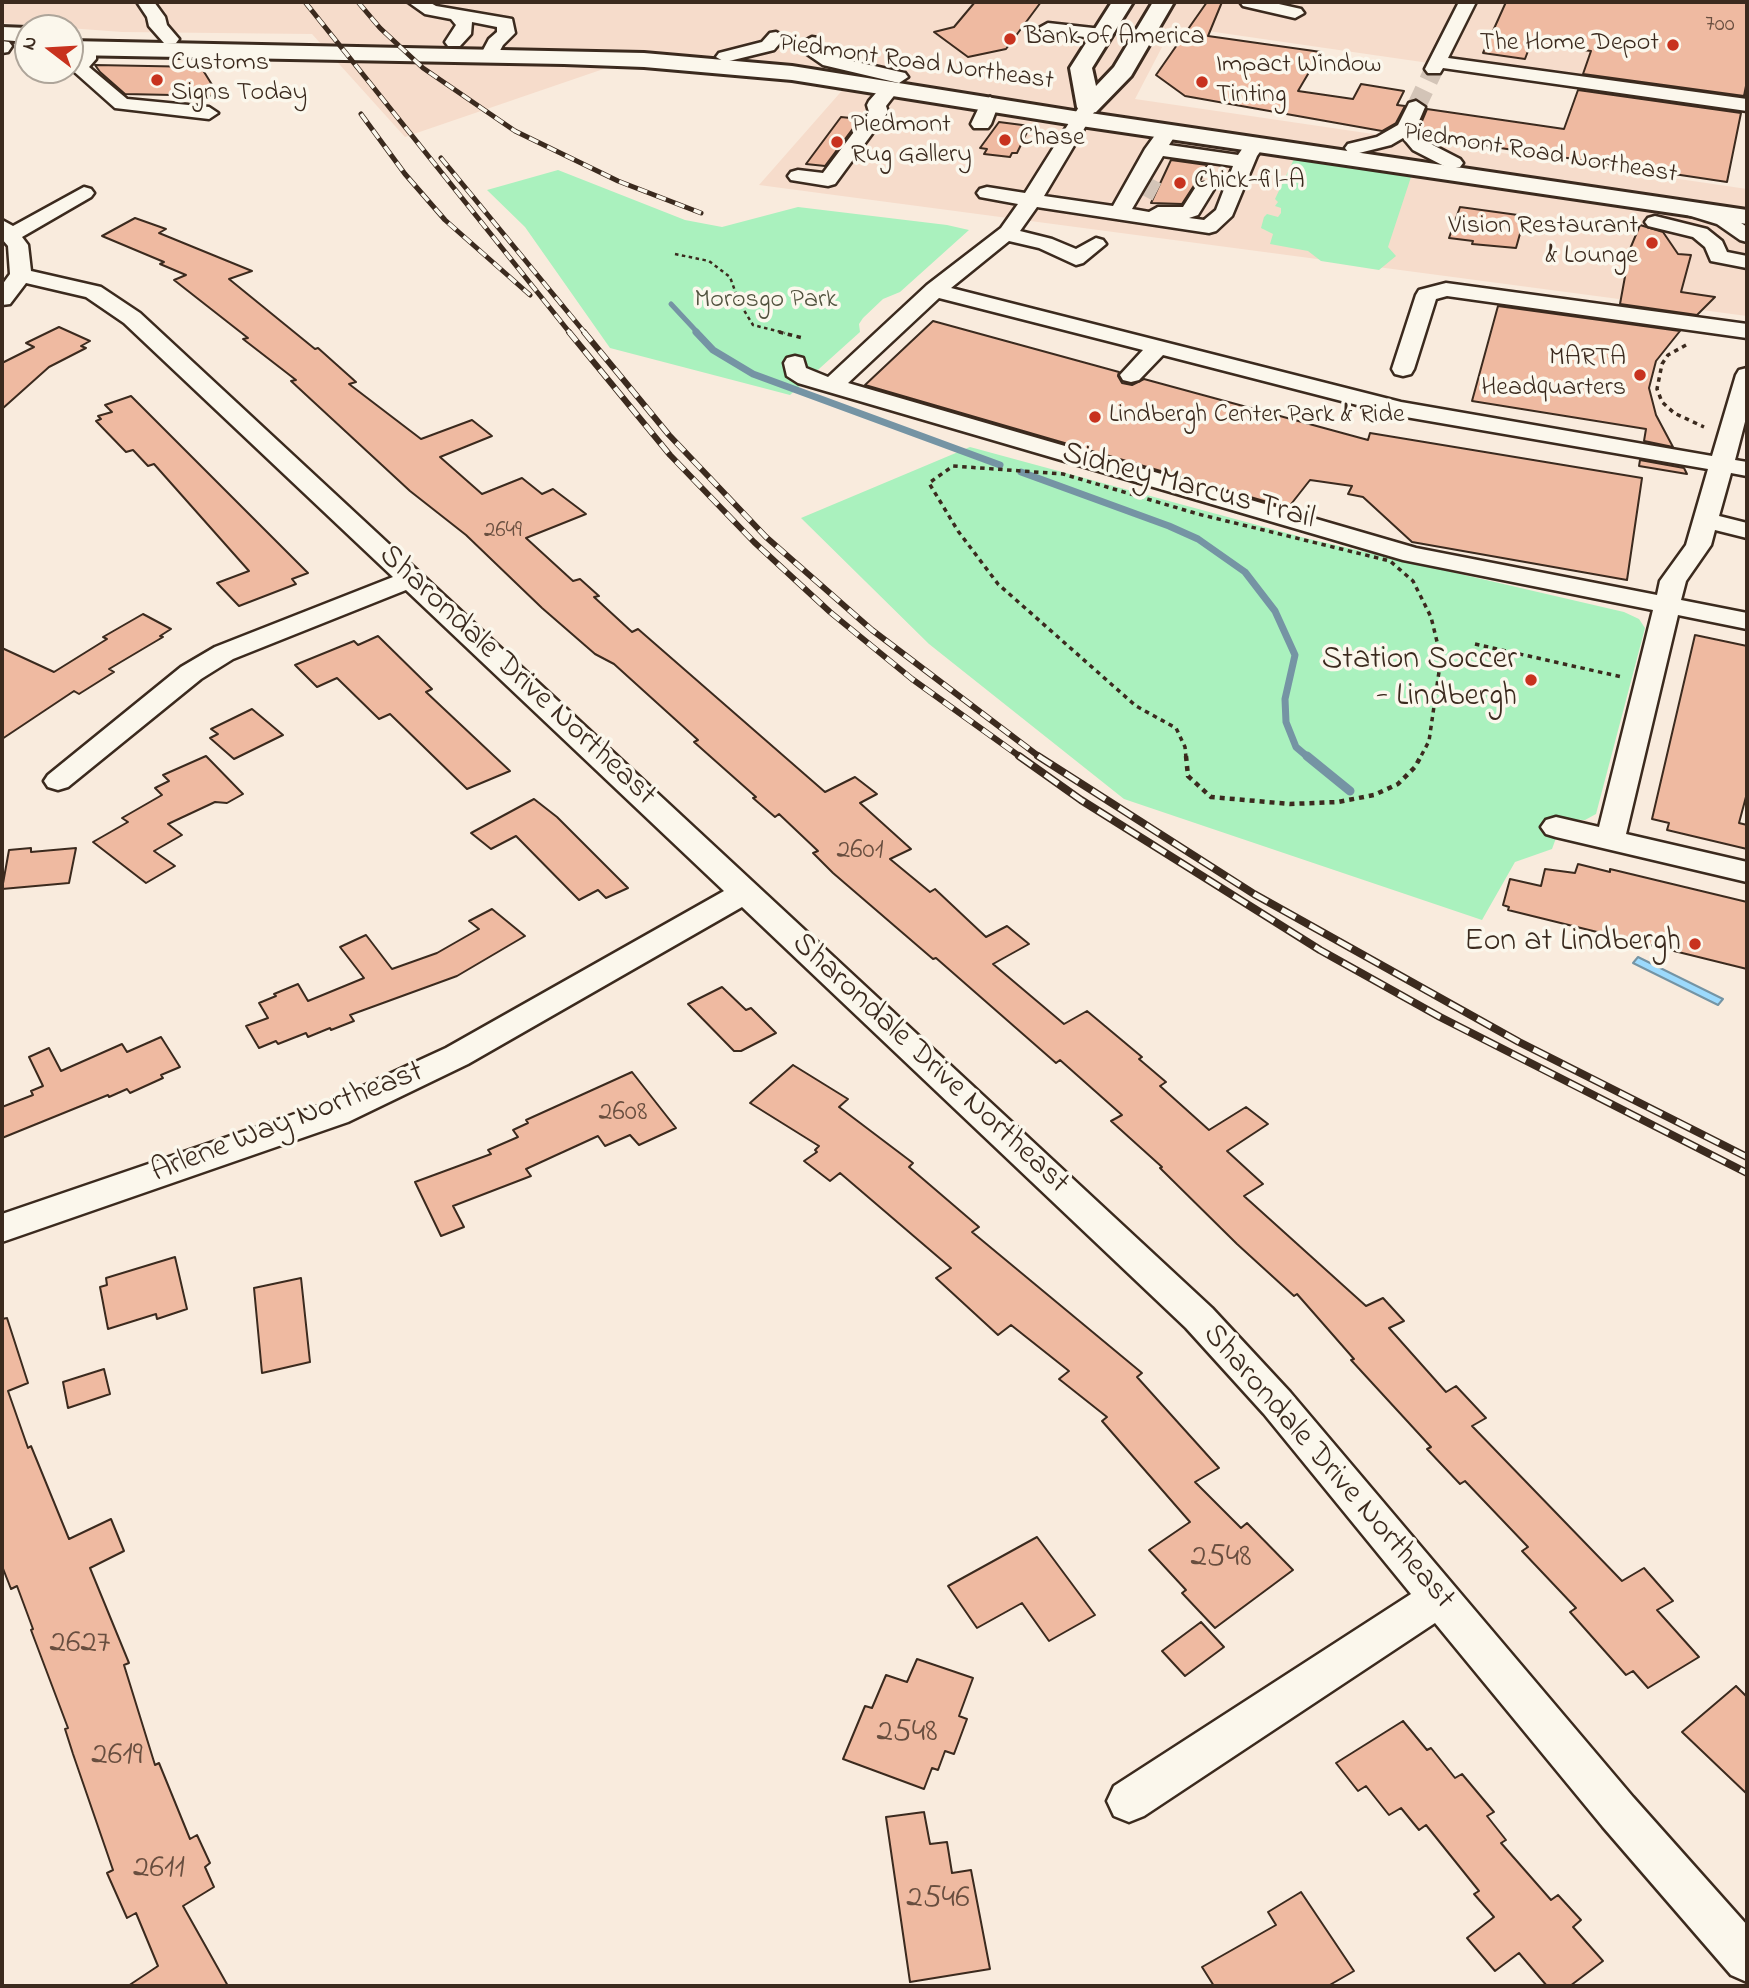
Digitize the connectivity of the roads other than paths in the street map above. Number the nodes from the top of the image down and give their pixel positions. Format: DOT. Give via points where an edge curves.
graph roads {
  1 [pos="145,2"];
  2 [pos="416,2"];
  3 [pos="1122,2"];
  4 [pos="1163,2"];
  5 [pos="1250,2"];
  6 [pos="1467,2"];
  7 [pos="456,13"];
  8 [pos="1295,13"];
  9 [pos="1048,28"];
  10 [pos="1102,34"];
  11 [pos="776,37"];
  12 [pos="170,39"];
  13 [pos="454,42"];
  14 [pos="812,42"];
  15 [pos="84,44"];
  16 [pos="84,44"];
  17 [pos="492,49"];
  18 [pos="724,57"];
  19 [pos="84,72"];
  20 [pos="895,83"];
  21 [pos="1747,105"];
  22 [pos="1416,107"];
  23 [pos="209,113"];
  24 [pos="1084,113"];
  25 [pos="1406,128"];
  26 [pos="1355,148"];
  27 [pos="1157,153"];
  28 [pos="1247,159"];
  29 [pos="1452,172"];
  30 [pos="798,176"];
  31 [pos="84,193"];
  32 [pos="987,193"];
  33 [pos="1144,197"];
  34 [pos="1031,200"];
  35 [pos="1747,205"];
  36 [pos="1680,206"];
  37 [pos="1119,213"];
  38 [pos="1747,217"];
  39 [pos="1655,222"];
  40 [pos="6,231"];
  41 [pos="1008,231"];
  42 [pos="1747,236"];
  43 [pos="1747,262"];
  44 [pos="11,287"];
  45 [pos="935,290"];
  46 [pos="1747,331"];
  47 [pos="1157,348"];
  48 [pos="795,363"];
  49 [pos="1403,369"];
  50 [pos="1130,375"];
  51 [pos="834,384"];
  52 [pos="1746,385"];
  53 [pos="1722,464"];
  54 [pos="1747,469"];
  55 [pos="1705,520"];
  56 [pos="1747,531"];
  57 [pos="411,579"];
  58 [pos="1666,606"];
  59 [pos="1747,621"];
  60 [pos="58,781"];
  61 [pos="1556,827"];
  62 [pos="1610,840"];
  63 [pos="1747,872"];
  64 [pos="745,892"];
  65 [pos="2,1228"];
  66 [pos="1438,1598"];
  67 [pos="1129,1801"];
  68 [pos="1747,1959"];
  1 -- 12 [label="street"];
  2 -- 7 [label="street" via="430,10"];
  3 -- 10 [label="main road"];
  4 -- 24 [label="main road" via="1123,71"];
  5 -- 8 [label="street"];
  6 -- 21 [label="street" via="1436,65"];
  7 -- 13 [label="street" via="465,25"];
  7 -- 17 [label="street" via="490,30"];
  9 -- 10 [label="street"];
  10 -- 24 [label="main road" via="1081,68"];
  11 -- 18 [label="street" via="768,46"];
  12 -- 13 [label="main road, Piedmont Road Northeast"];
  12 -- 15 [label="main road, Piedmont Road Northeast"];
  13 -- 17 [label="main road, Piedmont Road Northeast"];
  14 -- 20 [label="street" via="816,54 829,61"];
  16 -- 17 [label="main road, Piedmont Road Northeast"];
  17 -- 18 [label="main road, Piedmont Road Northeast" via="650,50"];
  17 -- 20 [label="main road, Piedmont Road Northeast"];
  18 -- 20 [label="main road, Piedmont Road Northeast" via="800,63"];
  19 -- 23 [label="street" via="122,104"];
  20 -- 24 [label="main road, Piedmont Road Northeast"];
  20 -- 24 [label="main road, Piedmont Road Northeast" via="986,113"];
  20 -- 30 [label="street" via="876,104 879,112 828,180"];
  22 -- 25 [label="street"];
  24 -- 26 [label="main road, Piedmont Road Northeast"];
  24 -- 27 [label="main road, Piedmont Road Northeast"];
  24 -- 34 [label="street"];
  25 -- 26 [label="street" via="1384,141"];
  25 -- 29 [label="street"];
  26 -- 29 [label="main road, Piedmont Road Northeast"];
  27 -- 28 [label="main road, Piedmont Road Northeast"];
  27 -- 37 [label="street"];
  28 -- 29 [label="main road, Piedmont Road Northeast"];
  28 -- 33 [label="street" via="1205,186 1191,211 1148,212 1139,207"];
  28 -- 37 [label="street" via="1225,212 1209,227"];
  29 -- 35 [label="main road, Piedmont Road Northeast"];
  29 -- 36 [label="main road, Piedmont Road Northeast" via="1617,202"];
  31 -- 40 [label="street"];
  32 -- 34 [label="street"];
  34 -- 37 [label="street"];
  34 -- 41 [label="street"];
  36 -- 38 [label="main road, Piedmont Road Northeast"];
  36 -- 42 [label="street" via="1724,220"];
  39 -- 43 [label="street" via="1700,233 1715,245 1718,257"];
  40 -- 44 [label="street" via="18,244"];
  41 -- 41 [label="street" via="1064,250 1076,259 1096,244"];
  41 -- 45 [label="street"];
  44 -- 57 [label="street, Sharondale Drive Northeast" via="93,292 132,318"];
  45 -- 47 [label="street"];
  45 -- 51 [label="street"];
  46 -- 49 [label="street" via="1446,289 1427,295"];
  47 -- 50 [label="street"];
  47 -- 53 [label="street" via="1400,409"];
  48 -- 51 [label="street" via="795,371 806,378"];
  51 -- 58 [label="street" via="1412,555"];
  52 -- 53 [label="street"];
  53 -- 54 [label="street"];
  53 -- 55 [label="street"];
  55 -- 56 [label="street"];
  55 -- 58 [label="street" via="1698,545 1673,581"];
  57 -- 60 [label="street" via="224,653 191,673"];
  57 -- 64 [label="street, Sharondale Drive Northeast"];
  58 -- 59 [label="street"];
  58 -- 62 [label="street"];
  61 -- 62 [label="street"];
  62 -- 63 [label="street"];
  64 -- 65 [label="street, Arlene Way Northeast" via="457,1056 335,1113"];
  64 -- 66 [label="street, Sharondale Drive Northeast" via="1199,1318 1277,1403"];
  66 -- 67 [label="street"];
  66 -- 68 [label="street, Sharondale Drive Northeast"];
}
